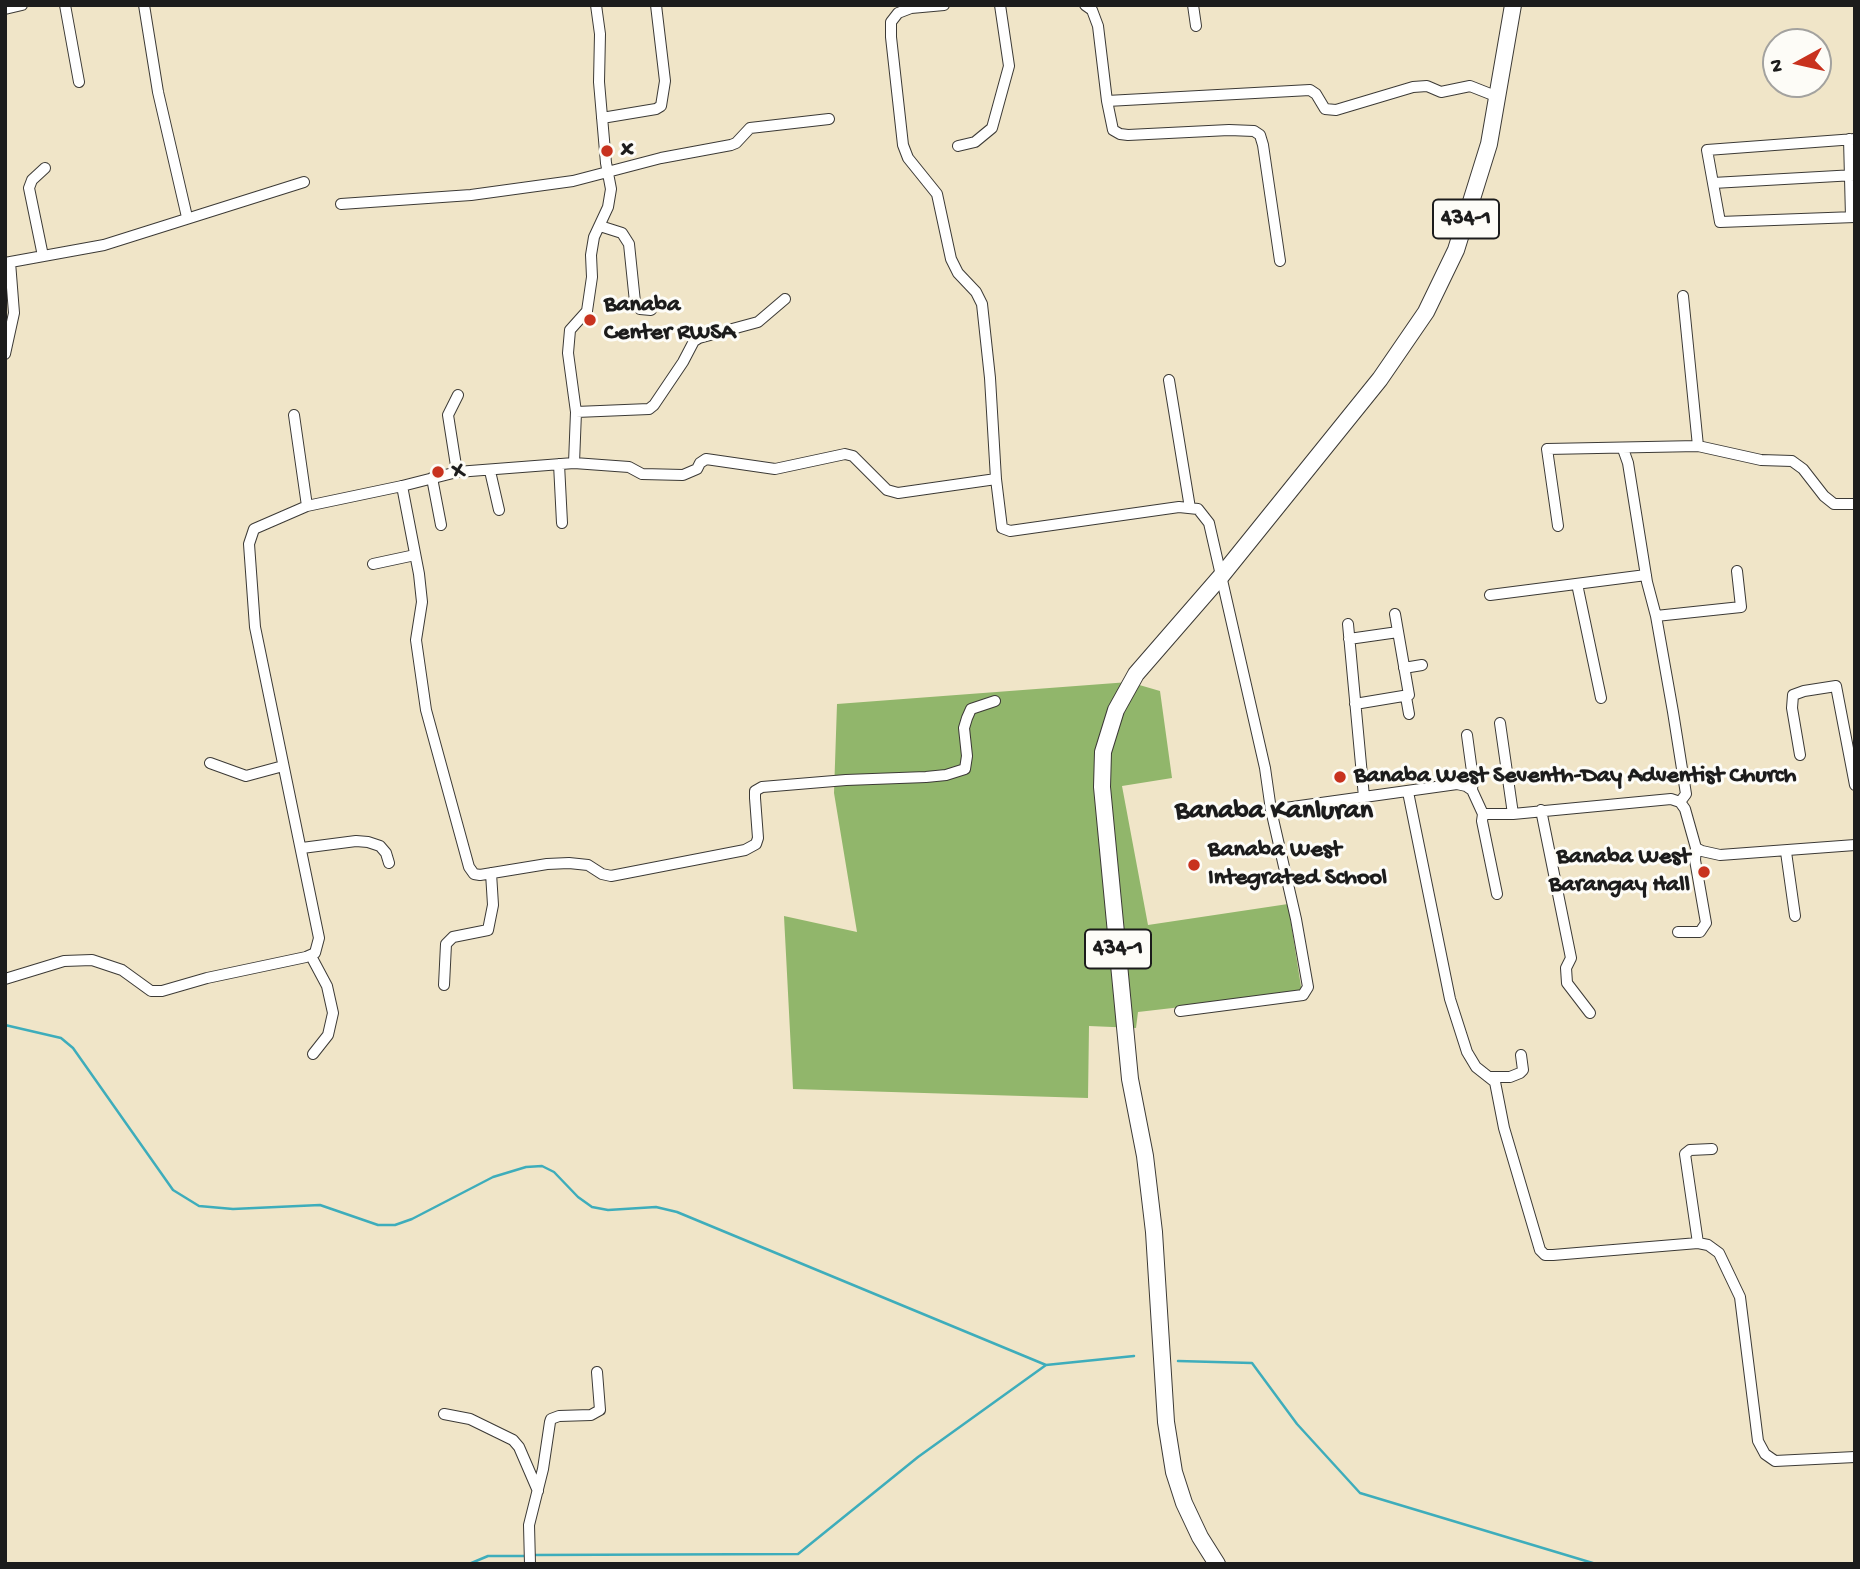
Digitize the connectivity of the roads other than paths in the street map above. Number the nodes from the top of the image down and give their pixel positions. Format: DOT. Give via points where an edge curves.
graph roads {
  1 [pos="22,5"];
  2 [pos="65,5"];
  3 [pos="144,5"];
  4 [pos="596,5"];
  5 [pos="656,5"];
  6 [pos="944,5"];
  7 [pos="1000,5"];
  8 [pos="1085,5"];
  9 [pos="1193,5"];
  10 [pos="1513,5"];
  11 [pos="5,9"];
  12 [pos="1196,26"];
  13 [pos="79,82"];
  14 [pos="1497,97"];
  15 [pos="1107,101"];
  16 [pos="602,118"];
  17 [pos="829,120"];
  18 [pos="1852,139"];
  19 [pos="958,146"];
  20 [pos="45,168"];
  21 [pos="608,171"];
  22 [pos="1853,175"];
  23 [pos="304,182"];
  24 [pos="1713,183"];
  25 [pos="341,204"];
  26 [pos="187,217"];
  27 [pos="1853,217"];
  28 [pos="600,226"];
  29 [pos="43,256"];
  30 [pos="1280,261"];
  31 [pos="8,263"];
  32 [pos="1683,296"];
  33 [pos="785,299"];
  34 [pos="651,310"];
  35 [pos="5,354"];
  36 [pos="1169,380"];
  37 [pos="458,395"];
  38 [pos="576,412"];
  39 [pos="294,415"];
  40 [pos="1698,446"];
  41 [pos="1623,449"];
  42 [pos="574,463"];
  43 [pos="559,464"];
  44 [pos="490,471"];
  45 [pos="457,472"];
  46 [pos="432,478"];
  47 [pos="996,479"];
  48 [pos="402,486"];
  49 [pos="1855,504"];
  50 [pos="307,506"];
  51 [pos="1190,508"];
  52 [pos="499,510"];
  53 [pos="562,523"];
  54 [pos="441,525"];
  55 [pos="1558,526"];
  56 [pos="415,555"];
  57 [pos="373,564"];
  58 [pos="1737,571"];
  59 [pos="1222,575"];
  60 [pos="1646,575"];
  61 [pos="1577,584"];
  62 [pos="1490,595"];
  63 [pos="1395,614"];
  64 [pos="1656,615"];
  65 [pos="1348,624"];
  66 [pos="1398,632"];
  67 [pos="1349,639"];
  68 [pos="1422,665"];
  69 [pos="1404,667"];
  70 [pos="1406,697"];
  71 [pos="1601,698"];
  72 [pos="995,701"];
  73 [pos="1355,704"];
  74 [pos="1409,714"];
  75 [pos="1500,723"];
  76 [pos="1467,735"];
  77 [pos="1800,755"];
  78 [pos="210,763"];
  79 [pos="283,766"];
  80 [pos="1855,785"];
  81 [pos="1472,790"];
  82 [pos="1408,792"];
  83 [pos="1364,797"];
  84 [pos="1680,802"];
  85 [pos="1271,810"];
  86 [pos="1541,810"];
  87 [pos="1483,814"];
  88 [pos="1513,814"];
  89 [pos="1855,845"];
  90 [pos="302,848"];
  91 [pos="1696,848"];
  92 [pos="1786,852"];
  93 [pos="390,863"];
  94 [pos="491,873"];
  95 [pos="1497,894"];
  96 [pos="1795,916"];
  97 [pos="1678,932"];
  98 [pos="311,956"];
  99 [pos="5,979"];
  100 [pos="444,985"];
  101 [pos="1180,1011"];
  102 [pos="1590,1013"];
  103 [pos="313,1054"];
  104 [pos="1521,1055"];
  105 [pos="1488,1077"];
  106 [pos="1712,1149"];
  107 [pos="1698,1243"];
  108 [pos="597,1372"];
  109 [pos="444,1414"];
  110 [pos="1855,1457"];
  111 [pos="538,1491"];
  112 [pos="530,1564"];
  113 [pos="1217,1564"];
  1 -- 11 [label="street"];
  2 -- 13 [label="street"];
  3 -- 26 [label="street" via="158,92"];
  4 -- 16 [label="street"];
  5 -- 16 [label="street" via="666,81 661,106"];
  6 -- 47 [label="street" via="898,13 891,22 891,37 908,158 937,194 951,259 982,304"];
  7 -- 19 [label="street" via="1009,66 992,128 975,142"];
  8 -- 15 [label="street" via="1098,26"];
  9 -- 12 [label="street"];
  10 -- 14 [label="main road, 434-1"];
  14 -- 15 [label="street" via="1471,86 1441,92 1427,86 1336,110 1325,108 1310,90"];
  14 -- 59 [label="main road, 434-1" via="1489,144 1456,250 1426,312 1380,379"];
  15 -- 30 [label="street" via="1113,130 1120,134 1229,130 1260,135"];
  16 -- 21 [label="street"];
  17 -- 21 [label="street" via="750,128 731,145"];
  18 -- 22 [label="street"];
  18 -- 24 [label="street" via="1706,150"];
  20 -- 29 [label="street" via="29,188"];
  21 -- 25 [label="street" via="573,181 471,195"];
  21 -- 28 [label="street" via="611,189"];
  22 -- 24 [label="street"];
  22 -- 27 [label="street"];
  23 -- 26 [label="street"];
  24 -- 27 [label="street" via="1720,222"];
  26 -- 29 [label="street" via="104,245"];
  28 -- 34 [label="street" via="622,233 629,244 635,302 640,309"];
  28 -- 38 [label="street" via="591,255 587,311 570,330 568,353"];
  29 -- 31 [label="street"];
  31 -- 35 [label="street" via="14,313"];
  32 -- 40 [label="street"];
  33 -- 38 [label="street" via="758,322 694,341 649,409"];
  36 -- 51 [label="street"];
  37 -- 45 [label="street" via="448,415"];
  38 -- 42 [label="street"];
  39 -- 50 [label="street"];
  40 -- 41 [label="street"];
  40 -- 49 [label="street" via="1761,460 1792,461 1834,504"];
  41 -- 55 [label="street" via="1547,449"];
  41 -- 60 [label="street"];
  42 -- 43 [label="street"];
  42 -- 47 [label="street" via="683,475 706,459 775,469 845,454 853,456 887,490 898,493"];
  43 -- 44 [label="street"];
  43 -- 53 [label="street"];
  44 -- 45 [label="street"];
  44 -- 52 [label="street"];
  45 -- 46 [label="street"];
  46 -- 48 [label="street"];
  46 -- 54 [label="street"];
  47 -- 51 [label="street" via="1002,528 1010,531"];
  48 -- 50 [label="street"];
  48 -- 56 [label="street"];
  50 -- 79 [label="street" via="259,525 249,544 255,627"];
  51 -- 59 [label="street" via="1198,509 1209,523"];
  56 -- 57 [label="street"];
  56 -- 94 [label="street" via="422,602 416,640 426,710 469,867 474,874"];
  58 -- 64 [label="street" via="1741,607"];
  59 -- 85 [label="street"];
  59 -- 113 [label="main road, 434-1" via="1128,686 1111,723 1102,770 1130,1079 1150,1195 1166,1422 1184,1503"];
  60 -- 61 [label="street"];
  60 -- 64 [label="street"];
  61 -- 62 [label="street"];
  61 -- 71 [label="street"];
  63 -- 66 [label="street"];
  64 -- 84 [label="street" via="1686,794"];
  65 -- 67 [label="street"];
  66 -- 67 [label="street"];
  66 -- 69 [label="street"];
  67 -- 73 [label="street"];
  68 -- 69 [label="street"];
  69 -- 70 [label="street"];
  70 -- 73 [label="street"];
  70 -- 74 [label="street"];
  72 -- 94 [label="street" via="971,709 967,718 965,769 946,775 755,791 758,838 745,850 611,876 588,865 569,863"];
  73 -- 83 [label="street"];
  75 -- 88 [label="street"];
  76 -- 81 [label="street"];
  77 -- 80 [label="street" via="1793,695 1836,686"];
  78 -- 79 [label="street" via="246,776"];
  79 -- 90 [label="street"];
  81 -- 82 [label="street" via="1457,784"];
  81 -- 87 [label="street"];
  82 -- 83 [label="street"];
  82 -- 105 [label="street" via="1450,999 1467,1052"];
  83 -- 85 [label="street"];
  84 -- 86 [label="street" via="1671,799"];
  84 -- 91 [label="street"];
  85 -- 101 [label="street" via="1296,919 1306,992"];
  86 -- 88 [label="street"];
  86 -- 102 [label="street" via="1570,958 1567,983"];
  87 -- 88 [label="street"];
  87 -- 95 [label="street"];
  89 -- 92 [label="street"];
  90 -- 93 [label="street" via="368,842 380,846"];
  90 -- 98 [label="street" via="319,938"];
  91 -- 92 [label="street" via="1720,855"];
  91 -- 97 [label="street" via="1706,923 1700,932"];
  92 -- 96 [label="street"];
  94 -- 100 [label="street" via="493,905 488,930 453,937 446,944"];
  98 -- 99 [label="street" via="162,991 151,991 122,970 92,960 57,962"];
  98 -- 103 [label="street" via="327,986 333,1013 328,1035"];
  104 -- 105 [label="street" via="1520,1073"];
  105 -- 107 [label="street" via="1495,1082 1529,1217 1545,1255"];
  106 -- 107 [label="street" via="1685,1154"];
  107 -- 110 [label="street" via="1718,1253 1740,1297 1758,1441 1765,1454 1776,1461"];
  108 -- 111 [label="street" via="600,1410 551,1419"];
  109 -- 111 [label="street" via="470,1419 513,1440"];
  111 -- 112 [label="street" via="528,1525"];
}
